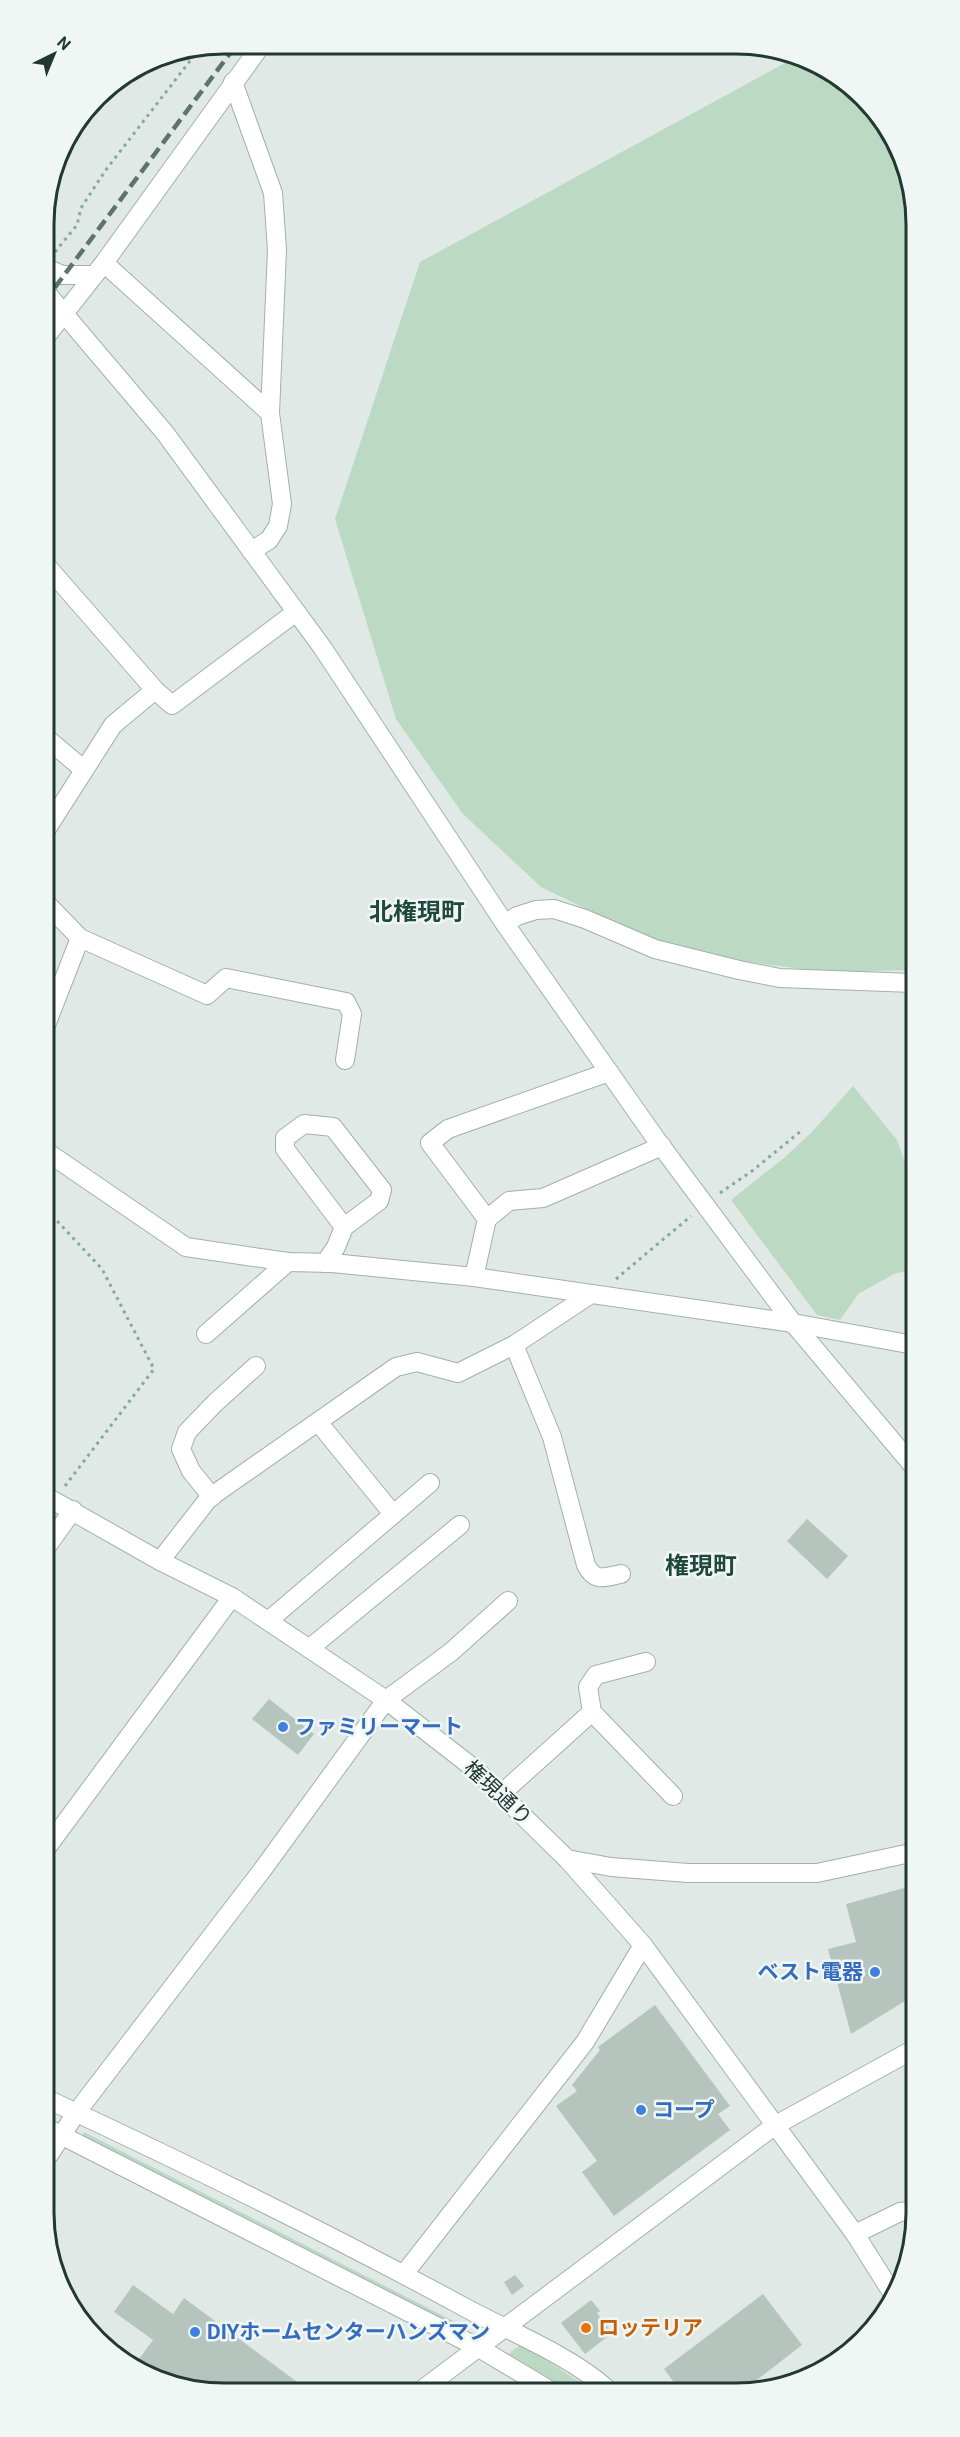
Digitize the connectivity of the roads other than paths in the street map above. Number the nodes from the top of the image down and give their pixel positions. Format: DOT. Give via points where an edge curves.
graph roads {
  1 [pos="254,54"];
  2 [pos="233,82"];
  3 [pos="54,268"];
  4 [pos="99,269"];
  5 [pos="54,302"];
  6 [pos="64,313"];
  7 [pos="54,326"];
  8 [pos="270,413"];
  9 [pos="251,552"];
  10 [pos="54,574"];
  11 [pos="296,612"];
  12 [pos="155,690"];
  13 [pos="54,745"];
  14 [pos="83,769"];
  15 [pos="54,817"];
  16 [pos="54,911"];
  17 [pos="505,924"];
  18 [pos="80,938"];
  19 [pos="906,983"];
  20 [pos="54,1005"];
  21 [pos="345,1060"];
  22 [pos="609,1072"];
  23 [pos="662,1146"];
  24 [pos="54,1157"];
  25 [pos="487,1219"];
  26 [pos="344,1227"];
  27 [pos="288,1262"];
  28 [pos="325,1263"];
  29 [pos="474,1277"];
  30 [pos="595,1294"];
  31 [pos="793,1323"];
  32 [pos="206,1334"];
  33 [pos="906,1344"];
  34 [pos="514,1345"];
  35 [pos="256,1366"];
  36 [pos="318,1422"];
  37 [pos="906,1457"];
  38 [pos="430,1483"];
  39 [pos="212,1497"];
  40 [pos="54,1500"];
  41 [pos="74,1510"];
  42 [pos="393,1514"];
  43 [pos="460,1525"];
  44 [pos="54,1537"];
  45 [pos="160,1561"];
  46 [pos="621,1574"];
  47 [pos="232,1597"];
  48 [pos="508,1601"];
  49 [pos="268,1621"];
  50 [pos="310,1648"];
  51 [pos="646,1662"];
  52 [pos="386,1700"];
  53 [pos="592,1712"];
  54 [pos="501,1794"];
  55 [pos="673,1796"];
  56 [pos="54,1838"];
  57 [pos="906,1854"];
  58 [pos="567,1859"];
  59 [pos="643,1945"];
  60 [pos="906,2053"];
  61 [pos="54,2102"];
  62 [pos="76,2113"];
  63 [pos="774,2126"];
  64 [pos="56,2132"];
  65 [pos="906,2211"];
  66 [pos="855,2234"];
  67 [pos="404,2274"];
  68 [pos="888,2287"];
  69 [pos="505,2329"];
  70 [pos="479,2348"];
  71 [pos="431,2383"];
  72 [pos="538,2383"];
  73 [pos="598,2383"];
  1 -- 2 [label="street"];
  2 -- 4 [label="street"];
  2 -- 8 [label="street" via="273,193 277,250"];
  3 -- 4 [label="street" via="62,275"];
  4 -- 6 [label="street"];
  4 -- 8 [label="street"];
  5 -- 6 [label="street"];
  6 -- 7 [label="street"];
  6 -- 9 [label="street" via="165,432"];
  8 -- 9 [label="street" via="282,504 278,526 269,540"];
  9 -- 11 [label="street"];
  10 -- 12 [label="street"];
  11 -- 12 [label="street" via="172,705"];
  11 -- 17 [label="street"];
  12 -- 14 [label="street" via="113,725"];
  13 -- 14 [label="street"];
  14 -- 15 [label="street"];
  16 -- 18 [label="street"];
  17 -- 19 [label="street" via="536,910 554,909 655,949 739,970 780,978"];
  17 -- 22 [label="street"];
  18 -- 20 [label="street"];
  18 -- 21 [label="street" via="207,995 226,978 346,1002 352,1014"];
  22 -- 23 [label="street"];
  22 -- 25 [label="street" via="448,1129 430,1143"];
  23 -- 25 [label="street" via="543,1198 509,1201"];
  23 -- 31 [label="street"];
  24 -- 27 [label="street" via="186,1247"];
  25 -- 29 [label="street"];
  26 -- 26 [label="street" via="380,1201 382,1190 333,1126 304,1124 285,1138 285,1149"];
  26 -- 28 [label="street"];
  27 -- 28 [label="street"];
  27 -- 32 [label="street"];
  28 -- 29 [label="street"];
  29 -- 30 [label="street"];
  30 -- 31 [label="street"];
  30 -- 34 [label="street"];
  31 -- 33 [label="street"];
  31 -- 37 [label="street"];
  34 -- 36 [label="street" via="458,1373 417,1362 396,1367"];
  34 -- 46 [label="street" via="552,1437 590,1574 600,1578"];
  35 -- 39 [label="street" via="187,1432 181,1449 191,1471"];
  36 -- 39 [label="street"];
  36 -- 42 [label="street"];
  38 -- 42 [label="street"];
  39 -- 45 [label="street"];
  40 -- 41 [label="street, 権現通り"];
  41 -- 44 [label="street"];
  41 -- 45 [label="street, 権現通り"];
  42 -- 49 [label="street"];
  43 -- 50 [label="street"];
  45 -- 47 [label="street, 権現通り"];
  47 -- 49 [label="street, 権現通り"];
  47 -- 56 [label="street"];
  48 -- 52 [label="street" via="451,1652"];
  49 -- 50 [label="street, 権現通り"];
  50 -- 52 [label="street, 権現通り"];
  51 -- 53 [label="street" via="596,1675 588,1687"];
  52 -- 54 [label="street, 権現通り"];
  52 -- 62 [label="street" via="263,1869"];
  53 -- 54 [label="street"];
  53 -- 55 [label="street"];
  54 -- 58 [label="street, 権現通り"];
  57 -- 58 [label="street" via="817,1873 688,1873"];
  58 -- 59 [label="street, 権現通り"];
  59 -- 63 [label="street, 権現通り"];
  59 -- 67 [label="street" via="585,2042"];
  60 -- 63 [label="street"];
  61 -- 62 [label="street"];
  62 -- 64 [label="street"];
  62 -- 67 [label="street" via="226,2183"];
  63 -- 66 [label="street, 権現通り"];
  63 -- 69 [label="street"];
  64 -- 70 [label="street"];
  65 -- 66 [label="street"];
  66 -- 68 [label="street, 権現通り"];
  67 -- 69 [label="street"];
  69 -- 70 [label="street"];
  69 -- 73 [label="street"];
  70 -- 71 [label="street"];
  70 -- 72 [label="street"];
}
